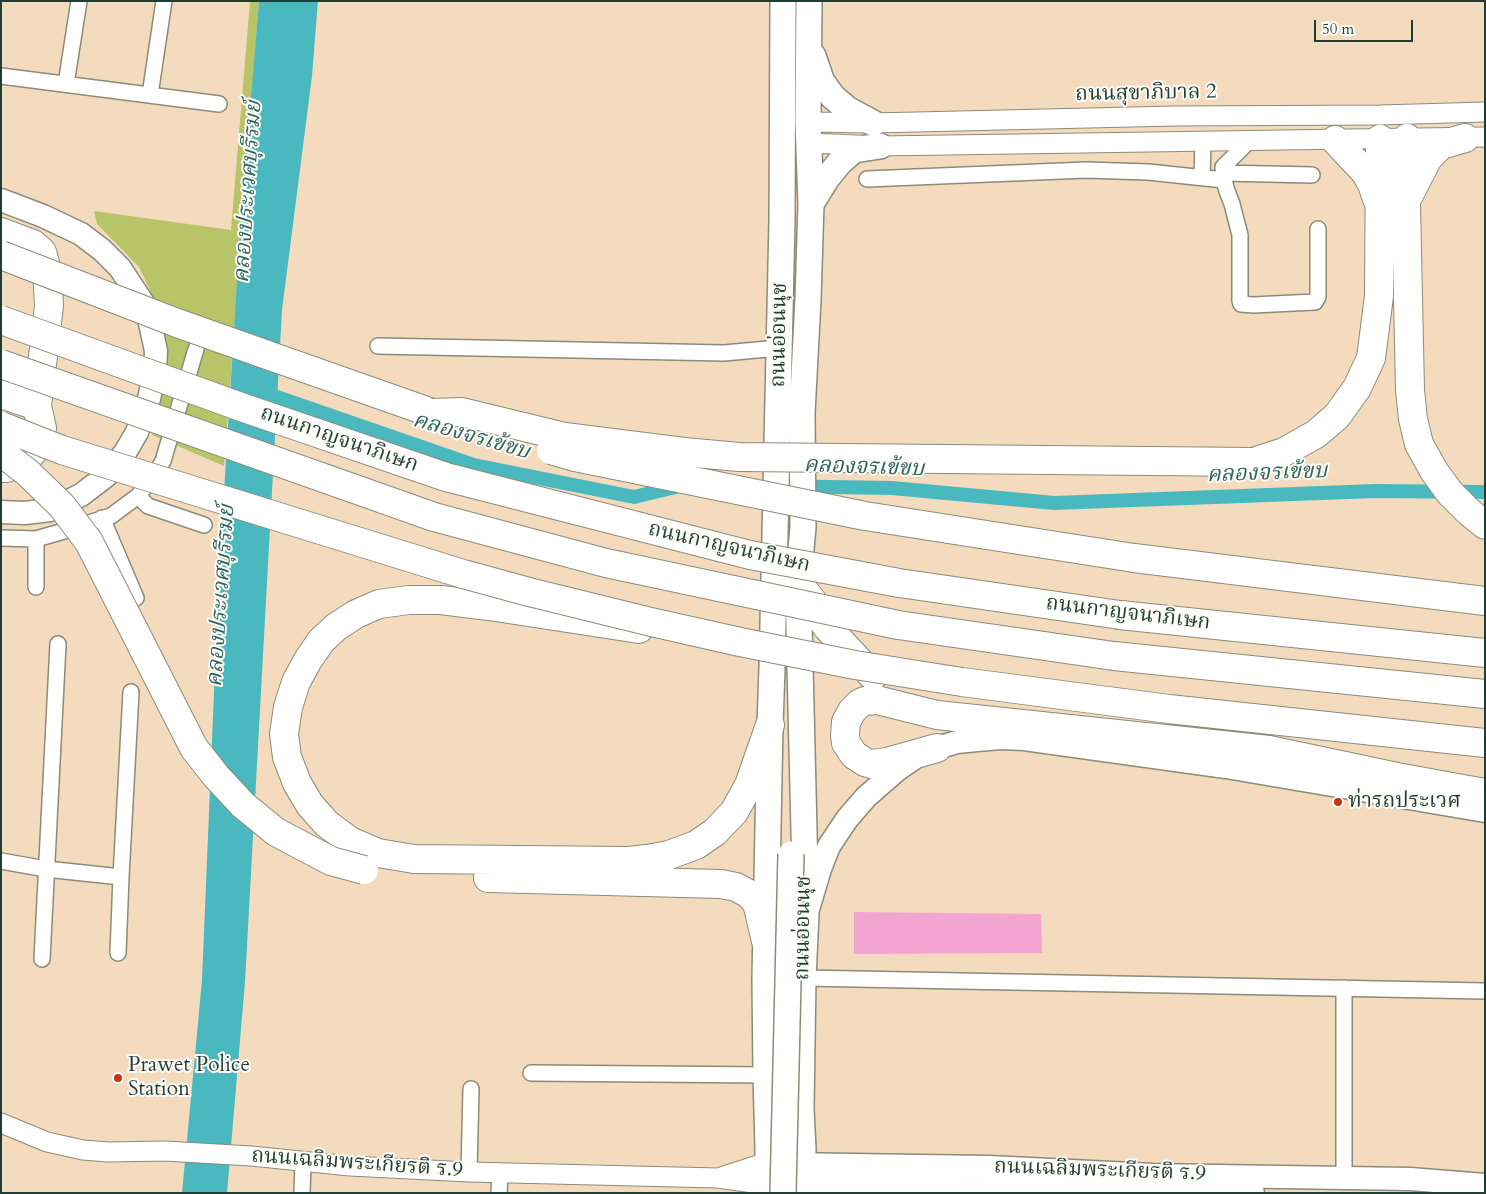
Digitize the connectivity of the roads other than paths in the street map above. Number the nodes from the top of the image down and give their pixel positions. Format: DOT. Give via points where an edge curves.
graph roads {
  1 [pos="79,1"];
  2 [pos="164,1"];
  3 [pos="783,1"];
  4 [pos="809,1"];
  5 [pos="808,44"];
  6 [pos="1,76"];
  7 [pos="66,84"];
  8 [pos="150,95"];
  9 [pos="219,104"];
  10 [pos="1485,112"];
  11 [pos="1407,126"];
  12 [pos="1380,127"];
  13 [pos="808,133"];
  14 [pos="782,134"];
  15 [pos="876,135"];
  16 [pos="1475,138"];
  17 [pos="1335,140"];
  18 [pos="1203,142"];
  19 [pos="1248,142"];
  20 [pos="1312,175"];
  21 [pos="1202,177"];
  22 [pos="1224,177"];
  23 [pos="867,179"];
  24 [pos="1,200"];
  25 [pos="811,204"];
  26 [pos="1393,206"];
  27 [pos="1318,229"];
  28 [pos="1,232"];
  29 [pos="1,255"];
  30 [pos="1408,294"];
  31 [pos="1379,296"];
  32 [pos="1,320"];
  33 [pos="378,346"];
  34 [pos="779,348"];
  35 [pos="196,349"];
  36 [pos="1,364"];
  37 [pos="1,394"];
  38 [pos="38,406"];
  39 [pos="432,413"];
  40 [pos="790,414"];
  41 [pos="1,426"];
  42 [pos="1,452"];
  43 [pos="1,468"];
  44 [pos="138,496"];
  45 [pos="1,512"];
  46 [pos="102,518"];
  47 [pos="204,525"];
  48 [pos="1485,525"];
  49 [pos="1,538"];
  50 [pos="36,539"];
  51 [pos="798,583"];
  52 [pos="36,587"];
  53 [pos="136,598"];
  54 [pos="1485,602"];
  55 [pos="740,642"];
  56 [pos="58,644"];
  57 [pos="1485,653"];
  58 [pos="800,664"];
  59 [pos="131,692"];
  60 [pos="1485,694"];
  61 [pos="918,710"];
  62 [pos="782,723"];
  63 [pos="1484,743"];
  64 [pos="937,748"];
  65 [pos="1485,793"];
  66 [pos="1485,811"];
  67 [pos="1,861"];
  68 [pos="371,862"];
  69 [pos="46,869"];
  70 [pos="121,878"];
  71 [pos="806,914"];
  72 [pos="766,940"];
  73 [pos="118,953"];
  74 [pos="42,959"];
  75 [pos="803,978"];
  76 [pos="1344,988"];
  77 [pos="1485,991"];
  78 [pos="531,1074"];
  79 [pos="766,1075"];
  80 [pos="471,1089"];
  81 [pos="767,1107"];
  82 [pos="801,1109"];
  83 [pos="1,1122"];
  84 [pos="303,1162"];
  85 [pos="469,1172"];
  86 [pos="500,1173"];
  87 [pos="1344,1177"];
  88 [pos="784,1183"];
  89 [pos="1485,1185"];
  90 [pos="302,1193"];
  91 [pos="499,1193"];
  92 [pos="1254,1193"];
  1 -- 7 [label="street"];
  2 -- 8 [label="street"];
  3 -- 14 [label="main road, ถนนอ่อนนุช"];
  4 -- 5 [label="main road, ถนนอ่อนนุช"];
  5 -- 13 [label="main road, ถนนอ่อนนุช"];
  5 -- 15 [label="main road" via="822,82"];
  6 -- 7 [label="street"];
  7 -- 8 [label="street"];
  8 -- 9 [label="street"];
  10 -- 11 [label="street, ถนนสุขาภิบาล 2"];
  11 -- 12 [label="street, ถนนสุขาภิบาล 2"];
  11 -- 16 [label="street, ถนนสุขาภิบาล 2"];
  11 -- 26 [label="highway"];
  12 -- 15 [label="street, ถนนสุขาภิบาล 2" via="1175,116"];
  12 -- 17 [label="street, ถนนสุขาภิบาล 2"];
  12 -- 26 [label="highway"];
  13 -- 14 [label="main road"];
  13 -- 15 [label="street, ถนนสุขาภิบาล 2"];
  13 -- 25 [label="main road, ถนนอ่อนนุช"];
  14 -- 34 [label="main road, ถนนอ่อนนุช"];
  15 -- 18 [label="street, ถนนสุขาภิบาล 2"];
  15 -- 25 [label="main road" via="840,162"];
  16 -- 26 [label="highway" via="1442,145 1428,158"];
  17 -- 19 [label="street, ถนนสุขาภิบาล 2"];
  17 -- 26 [label="highway"];
  18 -- 19 [label="street, ถนนสุขาภิบาล 2"];
  18 -- 21 [label="street"];
  19 -- 22 [label="street" via="1224,167"];
  20 -- 22 [label="street"];
  21 -- 22 [label="street"];
  21 -- 23 [label="street" via="1086,170"];
  22 -- 27 [label="street" via="1240,235 1242,304 1315,302 1318,297"];
  24 -- 45 [label="main road" via="81,234 102,250 120,268 143,303 156,351 149,399 137,432 126,452 106,476 81,495 50,510"];
  25 -- 40 [label="main road, ถนนอ่อนนุช" via="808,300"];
  26 -- 30 [label="highway"];
  26 -- 31 [label="highway"];
  28 -- 38 [label="highway" via="34,244 42,252 47,270 49,306"];
  29 -- 39 [label="highway, bridge" via="178,323"];
  30 -- 31 [label="highway" via="1394,291"];
  30 -- 48 [label="highway" via="1410,390 1419,444 1450,493"];
  31 -- 39 [label="highway, bridge" via="1371,358 1357,388 1336,416 1316,434 1284,452 1253,462 739,457 565,438 462,412"];
  32 -- 57 [label="highway, ถนนกาญจนาภิเษก, bridge" via="231,404 427,470 750,556 900,583 1120,615"];
  33 -- 34 [label="street" via="724,353"];
  34 -- 40 [label="main road, ถนนอ่อนนุช"];
  35 -- 44 [label="street" via="163,461"];
  36 -- 60 [label="highway, ถนนกาญจนาภิเษก, bridge" via="434,517 587,558 898,625 1114,656"];
  37 -- 38 [label="highway"];
  38 -- 43 [label="highway" via="42,428 39,444 30,455"];
  39 -- 54 [label="highway, bridge" via="575,457 865,516 1134,558"];
  40 -- 51 [label="main road, ถนนอ่อนนุช, bridge" via="803,527"];
  40 -- 62 [label="main road, ถนนอ่อนนุช, bridge" via="776,525 772,668"];
  41 -- 55 [label="highway, bridge" via="62,450 463,574"];
  42 -- 68 [label="highway, bridge" via="62,506 89,542 194,748 216,776 243,805 276,832 331,861"];
  44 -- 46 [label="street" via="111,516"];
  44 -- 47 [label="street" via="148,506"];
  46 -- 50 [label="street"];
  46 -- 53 [label="street"];
  49 -- 50 [label="street"];
  50 -- 52 [label="street"];
  51 -- 58 [label="main road, ถนนอ่อนนุช"];
  51 -- 61 [label="highway" via="828,628 863,667"];
  55 -- 63 [label="highway, bridge" via="924,676 1169,709"];
  55 -- 68 [label="highway, bridge" via="441,600 379,604 356,614 336,627 308,660 296,682 284,734 287,757 310,805"];
  56 -- 69 [label="street"];
  58 -- 62 [label="main road, ถนนอ่อนนุช"];
  58 -- 71 [label="main road, ถนนอ่อนนุช"];
  59 -- 70 [label="street"];
  61 -- 64 [label="highway" via="885,701 865,701 848,716 846,743 854,755 872,764"];
  61 -- 65 [label="highway" via="937,715 1269,750"];
  62 -- 68 [label="highway" via="734,812 715,832 696,845 669,856 628,861 414,859"];
  62 -- 72 [label="main road, ถนนอ่อนนุช"];
  62 -- 88 [label="main road, ถนนอ่อนนุช, bridge" via="791,854"];
  64 -- 66 [label="main road" via="957,742 1000,738 1032,740 1263,773"];
  64 -- 71 [label="main road" via="897,770 847,819 829,846"];
  67 -- 69 [label="street"];
  68 -- 72 [label="highway" via="413,876 721,884 736,887 757,903"];
  69 -- 70 [label="street"];
  69 -- 74 [label="street"];
  70 -- 73 [label="street"];
  71 -- 75 [label="main road, ถนนอ่อนนุช"];
  72 -- 79 [label="main road, ถนนอ่อนนุช"];
  75 -- 76 [label="street"];
  75 -- 82 [label="main road, ถนนอ่อนนุช"];
  76 -- 77 [label="street"];
  76 -- 87 [label="street"];
  78 -- 79 [label="street"];
  79 -- 81 [label="main road, ถนนอ่อนนุช"];
  80 -- 85 [label="street"];
  81 -- 82 [label="main road" via="776,1122 788,1126 798,1118"];
  81 -- 88 [label="main road, ถนนอ่อนนุช"];
  82 -- 88 [label="main road, ถนนอ่อนนุช"];
  83 -- 84 [label="street, ถนนเฉลิมพระเกียรติ ร.9" via="47,1142 74,1149 165,1151"];
  84 -- 85 [label="street, ถนนเฉลิมพระเกียรติ ร.9"];
  84 -- 90 [label="street"];
  85 -- 86 [label="street, ถนนเฉลิมพระเกียรติ ร.9"];
  86 -- 88 [label="street, ถนนเฉลิมพระเกียรติ ร.9" via="718,1178 761,1164"];
  86 -- 91 [label="street"];
  87 -- 88 [label="main road, ถนนเฉลิมพระเกียรติ ร.9" via="989,1167"];
  87 -- 89 [label="main road, ถนนเฉลิมพระเกียรติ ร.9"];
  88 -- 92 [label="main road, ถนนเฉลิมพระเกียรติ ร.9"];
}
